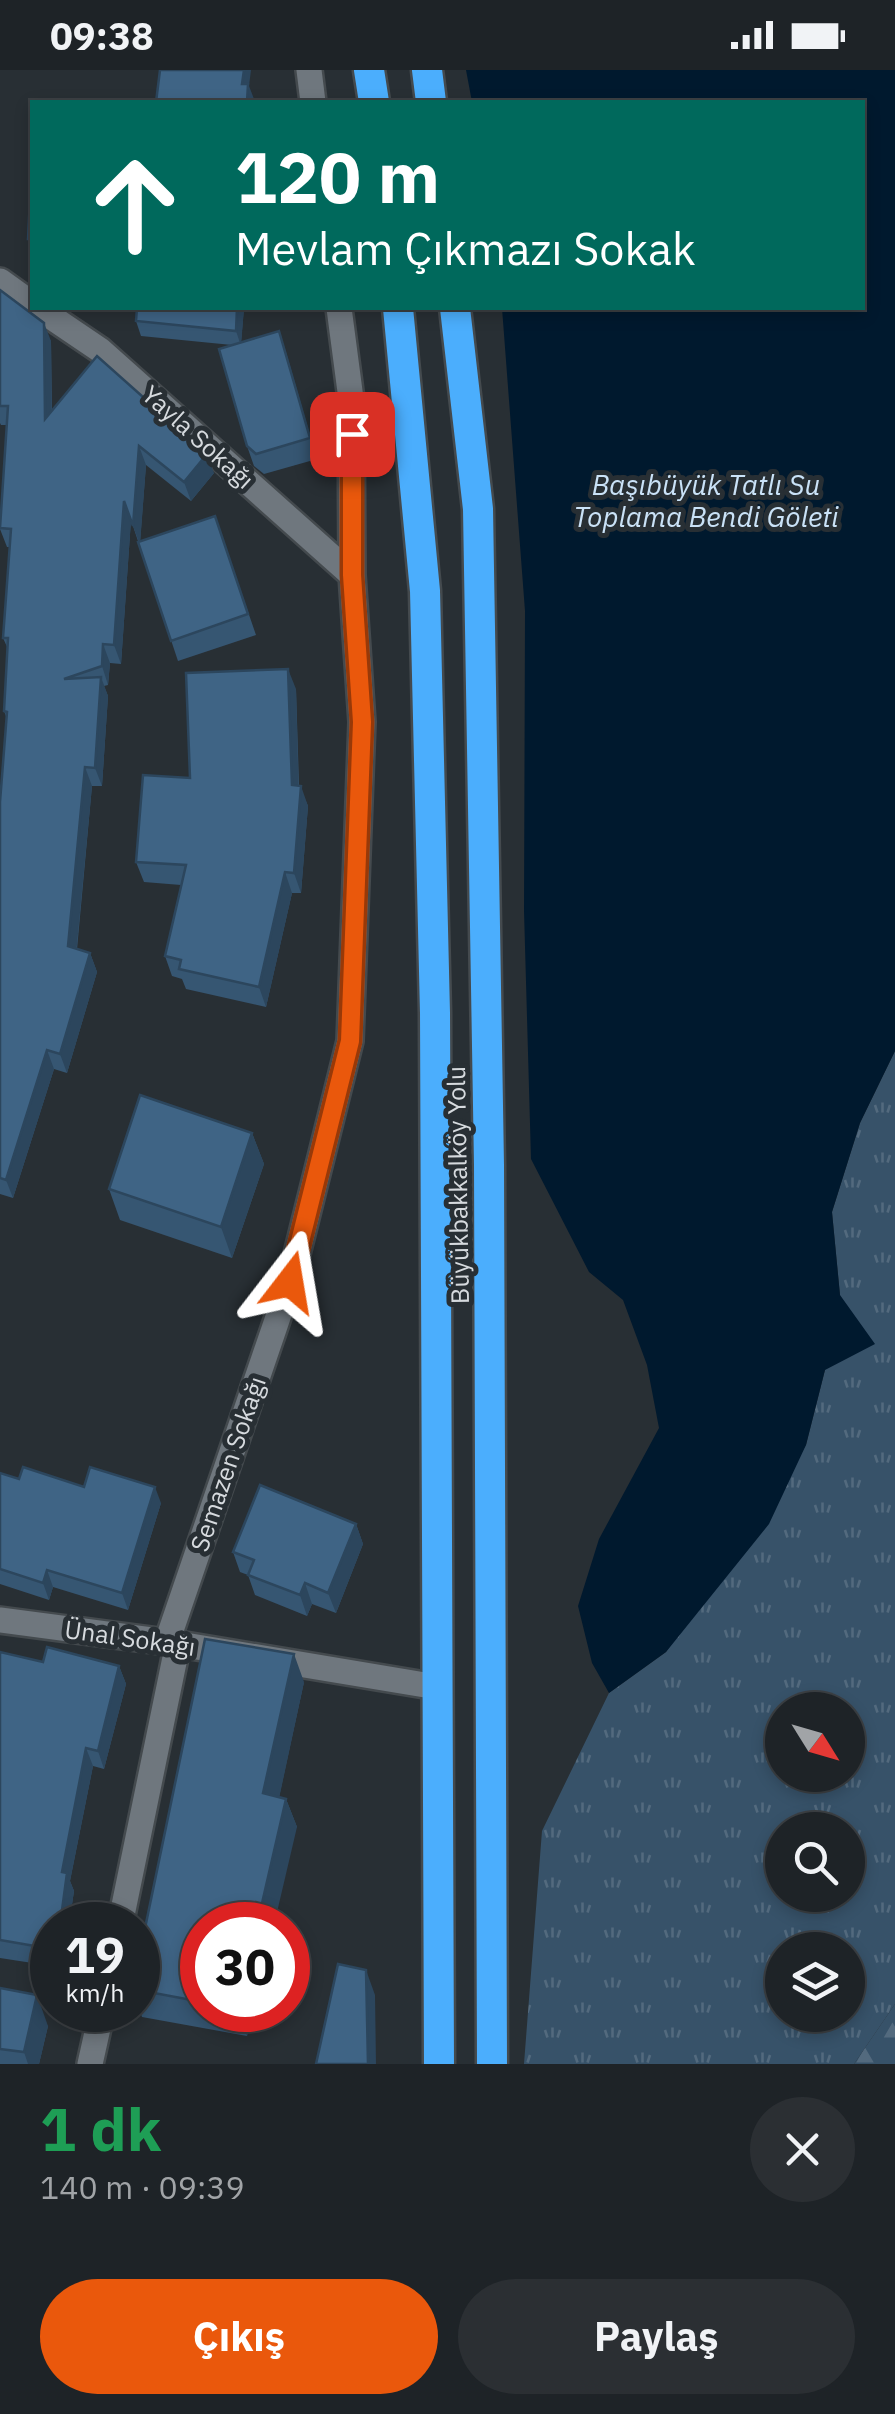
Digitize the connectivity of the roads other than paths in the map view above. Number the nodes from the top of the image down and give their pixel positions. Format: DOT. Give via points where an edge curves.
graph roads {
  1 [pos="309,70"];
  2 [pos="369,70"];
  3 [pos="426,70"];
  4 [pos="313,100"];
  5 [pos="374,100"];
  6 [pos="431,100"];
  7 [pos="0,281"];
  8 [pos="30,302"];
  9 [pos="41,310"];
  10 [pos="340,310"];
  11 [pos="398,310"];
  12 [pos="455,310"];
  13 [pos="352,575"];
  14 [pos="0,1620"];
  15 [pos="173,1642"];
  16 [pos="437,1686"];
  17 [pos="124,1902"];
  18 [pos="97,2032"];
  19 [pos="90,2064"];
  20 [pos="439,2064"];
  21 [pos="492,2064"];
  1 -- 4 [label="street"];
  2 -- 5 [label="highway"];
  3 -- 6 [label="highway"];
  7 -- 8 [label="street, Yayla Sokağı"];
  9 -- 13 [label="street, Yayla Sokağı" via="100,350"];
  10 -- 13 [label="street, Semazen Sokağı" via="351,399"];
  11 -- 16 [label="highway, Büyükbakkalköy Yolu" via="425,590 436,1032"];
  12 -- 21 [label="highway, Büyükbakkalköy Yolu" via="478,509 489,1165"];
  13 -- 15 [label="street, Semazen Sokağı" via="362,722 350,1041 290,1282"];
  14 -- 15 [label="street, Ünal Sokağı"];
  15 -- 16 [label="street, Ünal Sokağı"];
  15 -- 17 [label="street, Semazen Sokağı"];
  16 -- 20 [label="highway, Büyükbakkalköy Yolu"];
  18 -- 19 [label="street"];
}
